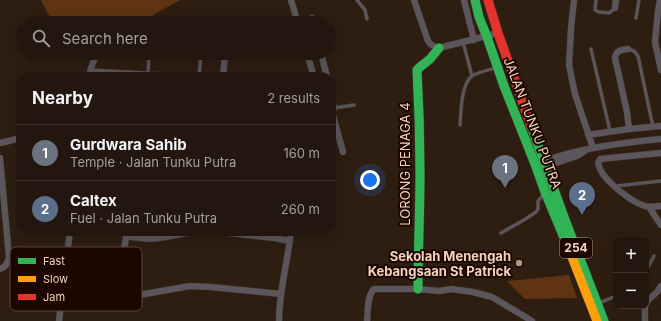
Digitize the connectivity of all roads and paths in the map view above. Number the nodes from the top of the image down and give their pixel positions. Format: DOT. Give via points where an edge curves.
graph roads {
  1 [pos="291,0"];
  2 [pos="357,0"];
  3 [pos="414,0"];
  4 [pos="464,0"];
  5 [pos="475,0"];
  6 [pos="488,0"];
  7 [pos="574,0"];
  8 [pos="596,0"];
  9 [pos="616,0"];
  10 [pos="639,0"];
  11 [pos="660,0"];
  12 [pos="614,8"];
  13 [pos="296,16"];
  14 [pos="636,18"];
  15 [pos="367,19"];
  16 [pos="498,33"];
  17 [pos="487,36"];
  18 [pos="474,40"];
  19 [pos="463,42"];
  20 [pos="439,48"];
  21 [pos="591,49"];
  22 [pos="628,49"];
  23 [pos="659,55"];
  24 [pos="95,60"];
  25 [pos="149,60"];
  26 [pos="200,60"];
  27 [pos="225,60"];
  28 [pos="309,60"];
  29 [pos="323,60"];
  30 [pos="497,67"];
  31 [pos="661,70"];
  32 [pos="91,72"];
  33 [pos="148,72"];
  34 [pos="199,72"];
  35 [pos="223,72"];
  36 [pos="313,72"];
  37 [pos="326,72"];
  38 [pos="472,76"];
  39 [pos="354,105"];
  40 [pos="336,109"];
  41 [pos="336,125"];
  42 [pos="460,125"];
  43 [pos="661,126"];
  44 [pos="653,127"];
  45 [pos="629,129"];
  46 [pos="610,132"];
  47 [pos="588,135"];
  48 [pos="16,139"];
  49 [pos="661,139"];
  50 [pos="0,143"];
  51 [pos="593,148"];
  52 [pos="343,152"];
  53 [pos="661,152"];
  54 [pos="0,158"];
  55 [pos="555,160"];
  56 [pos="545,163"];
  57 [pos="536,166"];
  58 [pos="661,181"];
  59 [pos="614,186"];
  60 [pos="545,192"];
  61 [pos="661,206"];
  62 [pos="650,207"];
  63 [pos="661,225"];
  64 [pos="501,233"];
  65 [pos="69,236"];
  66 [pos="126,236"];
  67 [pos="136,236"];
  68 [pos="168,236"];
  69 [pos="251,236"];
  70 [pos="290,236"];
  71 [pos="290,241"];
  72 [pos="68,247"];
  73 [pos="125,247"];
  74 [pos="654,256"];
  75 [pos="649,265"];
  76 [pos="0,269"];
  77 [pos="661,286"];
  78 [pos="418,289"];
  79 [pos="142,294"];
  80 [pos="280,294"];
  81 [pos="613,297"];
  82 [pos="649,300"];
  83 [pos="598,303"];
  84 [pos="646,309"];
  85 [pos="60,311"];
  86 [pos="59,321"];
  87 [pos="279,321"];
  88 [pos="367,321"];
  89 [pos="532,321"];
  90 [pos="596,321"];
  91 [pos="604,321"];
  92 [pos="645,321"];
  1 -- 13 [label="street"];
  2 -- 15 [label="lane" via="365,10"];
  3 -- 20 [label="street" via="428,41 432,46"];
  4 -- 18 [label="street"];
  5 -- 17 [label="main road, JALAN TUNKU PUTRA / 254"];
  6 -- 16 [label="main road, JALAN TUNKU PUTRA / 254"];
  7 -- 47 [label="street" via="570,65 575,94"];
  8 -- 12 [label="lane" via="595,10 599,12 609,13"];
  9 -- 12 [label="street"];
  10 -- 14 [label="lane"];
  11 -- 23 [label="street" via="655,42"];
  16 -- 17 [label="street"];
  16 -- 56 [label="main road, JALAN TUNKU PUTRA / 254"];
  17 -- 18 [label="street"];
  17 -- 30 [label="main road, JALAN TUNKU PUTRA / 254"];
  18 -- 19 [label="street"];
  19 -- 20 [label="street"];
  19 -- 38 [label="lane"];
  20 -- 78 [label="main road, LORONG PENAGA 4" via="417,70 420,173"];
  21 -- 46 [label="lane"];
  22 -- 44 [label="lane" via="638,56"];
  22 -- 45 [label="street" via="619,50 614,58"];
  23 -- 31 [label="street"];
  24 -- 32 [label="street"];
  25 -- 33 [label="lane"];
  26 -- 34 [label="lane"];
  27 -- 35 [label="street"];
  28 -- 36 [label="street"];
  29 -- 37 [label="street"];
  30 -- 38 [label="lane"];
  30 -- 57 [label="main road, JALAN TUNKU PUTRA / 254"];
  38 -- 42 [label="lane" via="464,88"];
  39 -- 40 [label="lane"];
  41 -- 52 [label="street"];
  43 -- 44 [label="street"];
  44 -- 45 [label="street"];
  45 -- 46 [label="street"];
  46 -- 47 [label="street"];
  47 -- 51 [label="street"];
  48 -- 50 [label="street"];
  49 -- 51 [label="street"];
  51 -- 55 [label="street" via="577,156"];
  53 -- 59 [label="street" via="600,159 600,169"];
  54 -- 76 [label="street" via="10,257 4,268"];
  55 -- 56 [label="street"];
  55 -- 56 [label="street" via="552,167"];
  55 -- 56 [label="street" via="545,156"];
  56 -- 57 [label="street"];
  56 -- 83 [label="main road, JALAN TUNKU PUTRA / 254"];
  57 -- 60 [label="main road, JALAN TUNKU PUTRA / 254"];
  58 -- 59 [label="lane"];
  59 -- 62 [label="street" via="639,204"];
  60 -- 64 [label="lane" via="539,199 536,212"];
  60 -- 90 [label="main road, JALAN TUNKU PUTRA / 254"];
  61 -- 62 [label="street"];
  62 -- 63 [label="street"];
  65 -- 72 [label="street"];
  66 -- 73 [label="street"];
  67 -- 68 [label="street"];
  69 -- 71 [label="street"];
  70 -- 71 [label="street"];
  71 -- 80 [label="street"];
  74 -- 75 [label="lane"];
  77 -- 82 [label="street"];
  78 -- 88 [label="street" via="372,290 369,295"];
  78 -- 89 [label="street" via="451,289 492,297"];
  79 -- 80 [label="street" via="190,286"];
  80 -- 87 [label="street"];
  81 -- 83 [label="lane"];
  83 -- 91 [label="main road, JALAN TUNKU PUTRA / 254"];
  84 -- 92 [label="street"];
  85 -- 86 [label="street"];
}
